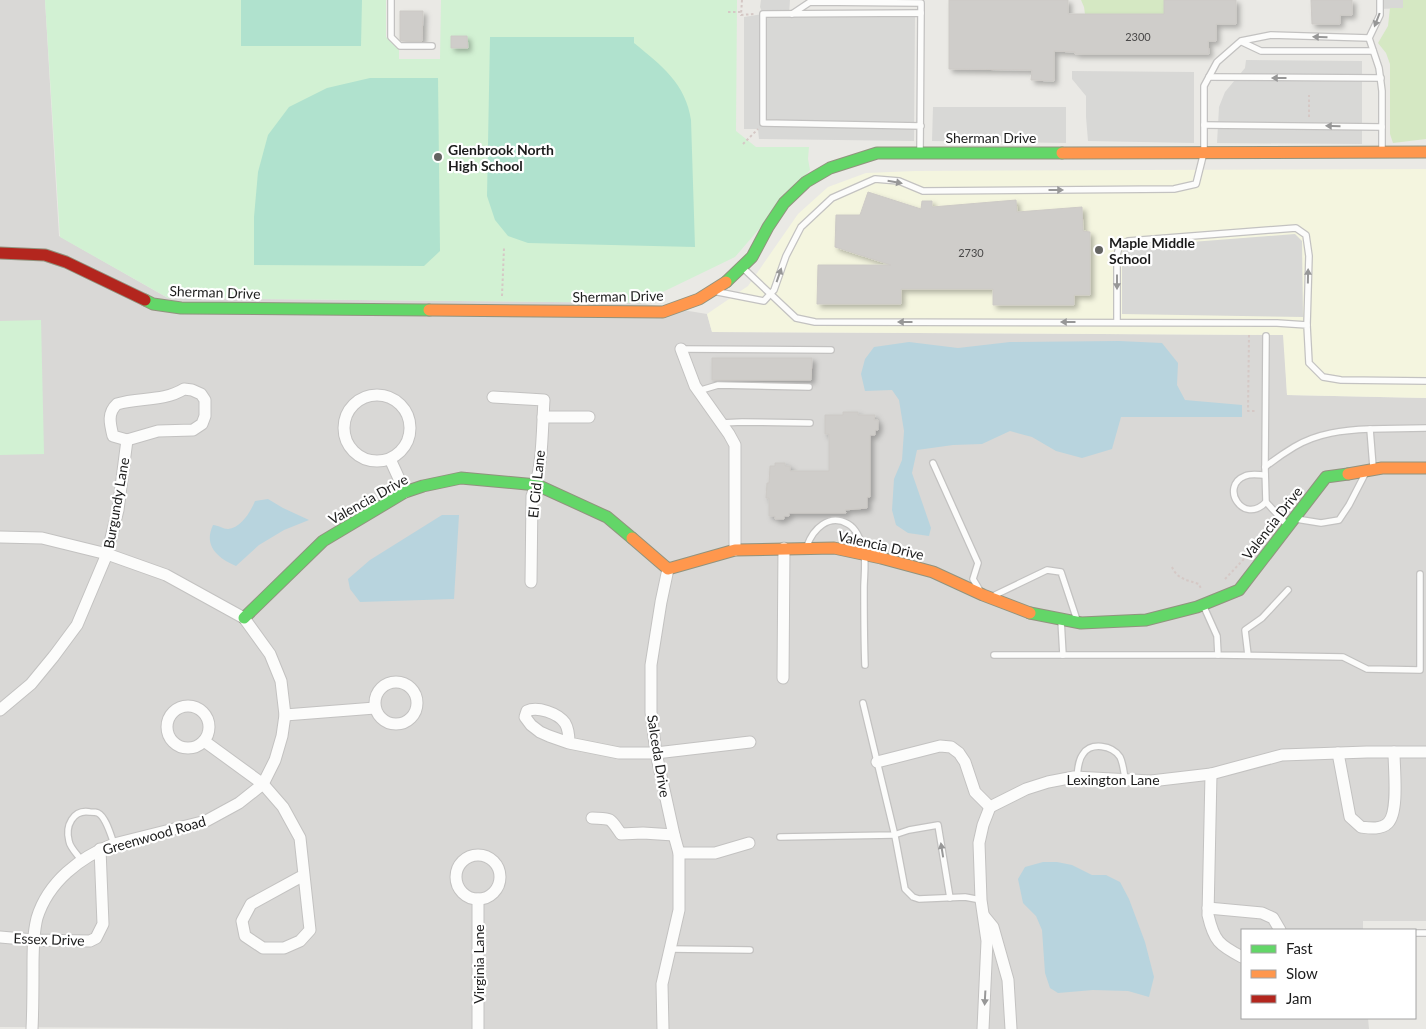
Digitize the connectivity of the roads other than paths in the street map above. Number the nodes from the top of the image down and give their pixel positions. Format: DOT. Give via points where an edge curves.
graph roads {
  1 [pos="391,0"];
  2 [pos="1380,0"];
  3 [pos="792,14"];
  4 [pos="921,14"];
  5 [pos="1369,38"];
  6 [pos="1241,41"];
  7 [pos="432,46"];
  8 [pos="1373,51"];
  9 [pos="1209,78"];
  10 [pos="1381,78"];
  11 [pos="1204,125"];
  12 [pos="921,126"];
  13 [pos="1382,127"];
  14 [pos="920,152"];
  15 [pos="1204,152"];
  16 [pos="1382,152"];
  17 [pos="1426,152"];
  18 [pos="0,253"];
  19 [pos="742,267"];
  20 [pos="712,291"];
  21 [pos="770,294"];
  22 [pos="1117,322"];
  23 [pos="1307,325"];
  24 [pos="1266,336"];
  25 [pos="681,349"];
  26 [pos="831,350"];
  27 [pos="1426,381"];
  28 [pos="809,387"];
  29 [pos="698,391"];
  30 [pos="493,397"];
  31 [pos="543,417"];
  32 [pos="589,417"];
  33 [pos="810,423"];
  34 [pos="722,424"];
  35 [pos="1426,428"];
  36 [pos="1370,429"];
  37 [pos="127,440"];
  38 [pos="390,459"];
  39 [pos="933,463"];
  40 [pos="1265,467"];
  41 [pos="1426,468"];
  42 [pos="1370,470"];
  43 [pos="1265,475"];
  44 [pos="537,485"];
  45 [pos="405,492"];
  46 [pos="1266,502"];
  47 [pos="1291,522"];
  48 [pos="0,537"];
  49 [pos="784,548"];
  50 [pos="806,548"];
  51 [pos="735,550"];
  52 [pos="107,554"];
  53 [pos="865,555"];
  54 [pos="668,569"];
  55 [pos="1420,574"];
  56 [pos="531,582"];
  57 [pos="1288,590"];
  58 [pos="986,596"];
  59 [pos="1203,605"];
  60 [pos="244,618"];
  61 [pos="1061,619"];
  62 [pos="1078,622"];
  63 [pos="994,655"];
  64 [pos="1063,655"];
  65 [pos="1218,655"];
  66 [pos="1248,656"];
  67 [pos="865,665"];
  68 [pos="783,678"];
  69 [pos="863,702"];
  70 [pos="375,708"];
  71 [pos="0,710"];
  72 [pos="285,715"];
  73 [pos="204,741"];
  74 [pos="750,742"];
  75 [pos="570,743"];
  76 [pos="1394,752"];
  77 [pos="1426,752"];
  78 [pos="656,753"];
  79 [pos="1338,753"];
  80 [pos="877,762"];
  81 [pos="1211,774"];
  82 [pos="1077,777"];
  83 [pos="1125,779"];
  84 [pos="262,784"];
  85 [pos="990,807"];
  86 [pos="592,818"];
  87 [pos="674,835"];
  88 [pos="894,835"];
  89 [pos="780,837"];
  90 [pos="749,843"];
  91 [pos="114,844"];
  92 [pos="100,849"];
  93 [pos="679,853"];
  94 [pos="82,861"];
  95 [pos="304,875"];
  96 [pos="950,898"];
  97 [pos="478,899"];
  98 [pos="981,900"];
  99 [pos="1208,908"];
  100 [pos="983,915"];
  101 [pos="1279,929"];
  102 [pos="0,937"];
  103 [pos="34,940"];
  104 [pos="670,949"];
  105 [pos="750,950"];
  106 [pos="1241,956"];
  107 [pos="1005,970"];
  108 [pos="987,972"];
  109 [pos="32,1029"];
  110 [pos="478,1029"];
  111 [pos="663,1029"];
  112 [pos="984,1029"];
  113 [pos="1012,1029"];
  1 -- 7 [label="lane" via="391,37 400,46"];
  2 -- 5 [label="lane, one-way" via="1380,15"];
  3 -- 4 [label="lane"];
  3 -- 4 [label="lane" via="810,2 921,3"];
  3 -- 12 [label="lane" via="764,14 763,123"];
  4 -- 12 [label="lane"];
  5 -- 6 [label="lane, one-way" via="1271,35"];
  5 -- 8 [label="lane"];
  6 -- 8 [label="lane" via="1261,51"];
  6 -- 9 [label="lane" via="1218,62"];
  8 -- 10 [label="lane"];
  10 -- 9 [label="lane, one-way"];
  9 -- 11 [label="lane" via="1204,86"];
  10 -- 13 [label="lane"];
  13 -- 11 [label="lane, one-way"];
  11 -- 15 [label="lane"];
  12 -- 14 [label="lane"];
  13 -- 16 [label="lane"];
  14 -- 15 [label="street, Sherman Drive"];
  14 -- 19 [label="street, Sherman Drive" via="877,153 830,168 806,182 784,203 752,257"];
  15 -- 16 [label="street, Sherman Drive"];
  21 -- 15 [label="lane, one-way" via="801,227 832,198 875,179 899,181 923,191 1174,189 1196,184"];
  16 -- 17 [label="street, Sherman Drive"];
  18 -- 20 [label="street, Sherman Drive" via="45,255 153,304 181,308 662,312 700,299"];
  19 -- 20 [label="street, Sherman Drive"];
  19 -- 21 [label="lane"];
  20 -- 21 [label="lane" via="764,301"];
  22 -- 21 [label="lane, one-way" via="814,322 796,318"];
  22 -- 23 [label="lane"];
  23 -- 22 [label="lane, one-way" via="1309,256 1306,235 1296,228 1128,241 1119,247 1116,256"];
  23 -- 27 [label="lane" via="1309,363 1322,377"];
  24 -- 40 [label="lane"];
  25 -- 26 [label="lane"];
  25 -- 29 [label="street"];
  28 -- 29 [label="lane" via="718,385"];
  29 -- 34 [label="street"];
  30 -- 31 [label="street, El Cid Lane" via="544,400"];
  31 -- 32 [label="street"];
  31 -- 44 [label="street, El Cid Lane"];
  33 -- 34 [label="lane"];
  34 -- 51 [label="street" via="735,445"];
  35 -- 36 [label="lane"];
  36 -- 40 [label="lane" via="1322,435 1296,446"];
  36 -- 42 [label="lane"];
  37 -- 37 [label="street, Burgundy Lane" via="158,431 193,430 202,424 205,400 201,394 184,389 175,395 117,404 112,408 110,418 113,436"];
  37 -- 52 [label="street, Burgundy Lane" via="118,510"];
  38 -- 38 [label="street" via="406,445 410,436 408,414 394,399 384,395 364,397 347,413 344,436 357,455 367,460"];
  38 -- 45 [label="street"];
  39 -- 58 [label="lane" via="978,563 974,579"];
  40 -- 43 [label="lane"];
  41 -- 42 [label="street, Valencia Drive"];
  42 -- 47 [label="street, Valencia Drive" via="1326,477"];
  42 -- 47 [label="lane" via="1338,520"];
  43 -- 46 [label="lane"];
  43 -- 46 [label="lane" via="1243,476 1234,490 1236,500 1245,508 1256,509"];
  44 -- 45 [label="street, Valencia Drive" via="461,478"];
  44 -- 54 [label="street, Valencia Drive" via="607,517"];
  44 -- 56 [label="street, El Cid Lane" via="532,496"];
  45 -- 60 [label="street, Valencia Drive" via="323,541"];
  46 -- 47 [label="lane"];
  47 -- 59 [label="street, Valencia Drive" via="1238,590"];
  48 -- 52 [label="street, Greenwood Road" via="42,538"];
  49 -- 50 [label="street, Valencia Drive"];
  49 -- 51 [label="street, Valencia Drive"];
  49 -- 68 [label="street"];
  50 -- 53 [label="street, Valencia Drive" via="834,548"];
  50 -- 53 [label="lane" via="815,530 825,522 836,520 849,524"];
  51 -- 54 [label="street, Valencia Drive"];
  52 -- 60 [label="street, Greenwood Road" via="166,575"];
  52 -- 71 [label="street, Burgundy Lane" via="77,625 31,684"];
  53 -- 58 [label="street, Valencia Drive" via="933,572"];
  53 -- 67 [label="lane"];
  54 -- 78 [label="street, Salceda Drive" via="651,665 651,712"];
  55 -- 66 [label="lane" via="1420,670 1367,669 1343,657"];
  57 -- 66 [label="lane" via="1262,618 1245,630"];
  58 -- 61 [label="street, Valencia Drive" via="1033,614"];
  58 -- 62 [label="lane" via="1047,570 1061,572"];
  59 -- 62 [label="street, Valencia Drive" via="1146,620"];
  59 -- 65 [label="lane" via="1217,636"];
  60 -- 72 [label="street, Greenwood Road" via="270,654 281,681"];
  61 -- 62 [label="street, Valencia Drive"];
  61 -- 64 [label="lane"];
  63 -- 64 [label="lane"];
  64 -- 65 [label="lane"];
  65 -- 66 [label="lane"];
  69 -- 80 [label="lane"];
  70 -- 72 [label="street"];
  72 -- 84 [label="street, Greenwood Road" via="275,760"];
  73 -- 84 [label="street"];
  74 -- 78 [label="street"];
  75 -- 78 [label="street" via="620,753"];
  76 -- 77 [label="street, Lexington Lane"];
  76 -- 79 [label="street, Lexington Lane"];
  76 -- 79 [label="street" via="1395,808 1388,823 1378,828 1361,827 1350,816"];
  78 -- 87 [label="street, Salceda Drive"];
  79 -- 81 [label="street, Lexington Lane" via="1282,754"];
  80 -- 85 [label="street" via="940,746 951,747 964,762 975,792"];
  80 -- 88 [label="lane"];
  81 -- 83 [label="street, Lexington Lane" via="1151,781"];
  81 -- 99 [label="street"];
  82 -- 83 [label="street, Lexington Lane"];
  82 -- 83 [label="lane" via="1082,755 1086,750 1100,746 1116,751"];
  82 -- 85 [label="street, Lexington Lane" via="1026,789"];
  84 -- 91 [label="street, Greenwood Road" via="239,803 206,820"];
  84 -- 95 [label="street" via="283,807 300,838"];
  85 -- 98 [label="street" via="979,843"];
  86 -- 87 [label="street" via="613,821 621,834"];
  87 -- 93 [label="street, Salceda Drive"];
  88 -- 89 [label="lane"];
  88 -- 96 [label="lane" via="905,889 909,894 919,899"];
  96 -- 88 [label="lane, one-way" via="938,825"];
  90 -- 93 [label="street" via="715,853"];
  91 -- 92 [label="street, Greenwood Road"];
  91 -- 94 [label="lane" via="105,821 98,813 86,811 75,815 70,822 69,843"];
  92 -- 94 [label="street, Greenwood Road"];
  92 -- 103 [label="street, Essex Drive" via="103,924 96,938 90,942"];
  93 -- 104 [label="street, Salceda Drive" via="679,910"];
  94 -- 103 [label="street, Greenwood Road" via="62,876 45,899 37,919"];
  95 -- 95 [label="street" via="310,930 300,941 284,948 263,948 245,936 242,921 251,904"];
  96 -- 98 [label="lane"];
  97 -- 110 [label="street, Virginia Lane"];
  98 -- 100 [label="street"];
  99 -- 101 [label="street" via="1262,913 1273,918"];
  99 -- 106 [label="street" via="1214,936 1220,944"];
  100 -- 107 [label="street" via="993,927"];
  100 -- 108 [label="street"];
  102 -- 103 [label="street, Essex Drive"];
  103 -- 109 [label="street, Greenwood Road"];
  104 -- 105 [label="lane"];
  104 -- 111 [label="street, Salceda Drive" via="662,984"];
  107 -- 108 [label="street"];
  107 -- 113 [label="street"];
  108 -- 112 [label="street, one-way"];
}
